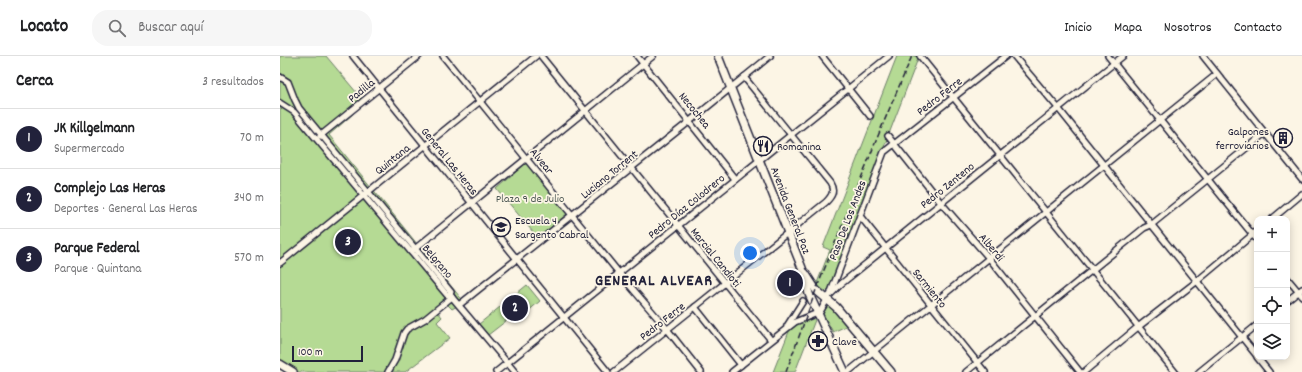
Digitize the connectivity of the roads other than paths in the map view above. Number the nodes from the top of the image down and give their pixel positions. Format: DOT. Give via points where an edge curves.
graph roads {
  1 [pos="353,56"];
  2 [pos="419,56"];
  3 [pos="443,56"];
  4 [pos="536,56"];
  5 [pos="541,56"];
  6 [pos="637,56"];
  7 [pos="653,56"];
  8 [pos="718,56"];
  9 [pos="770,56"];
  10 [pos="822,56"];
  11 [pos="889,56"];
  12 [pos="920,56"];
  13 [pos="1006,56"];
  14 [pos="1014,56"];
  15 [pos="1108,56"];
  16 [pos="1123,56"];
  17 [pos="1203,56"];
  18 [pos="1114,63"];
  19 [pos="643,64"];
  20 [pos="1217,74"];
  21 [pos="280,77"];
  22 [pos="744,77"];
  23 [pos="379,88"];
  24 [pos="731,88"];
  25 [pos="848,88"];
  26 [pos="955,97"];
  27 [pos="480,101"];
  28 [pos="280,103"];
  29 [pos="1058,108"];
  30 [pos="586,110"];
  31 [pos="870,116"];
  32 [pos="1161,120"];
  33 [pos="690,121"];
  34 [pos="1265,133"];
  35 [pos="791,134"];
  36 [pos="322,135"];
  37 [pos="888,136"];
  38 [pos="316,139"];
  39 [pos="894,144"];
  40 [pos="425,145"];
  41 [pos="884,152"];
  42 [pos="1000,155"];
  43 [pos="527,158"];
  44 [pos="759,160"];
  45 [pos="1104,166"];
  46 [pos="632,167"];
  47 [pos="736,179"];
  48 [pos="1302,179"];
  49 [pos="1208,180"];
  50 [pos="368,191"];
  51 [pos="1302,194"];
  52 [pos="363,196"];
  53 [pos="471,203"];
  54 [pos="941,203"];
  55 [pos="1046,213"];
  56 [pos="572,216"];
  57 [pos="860,216"];
  58 [pos="1276,216"];
  59 [pos="678,225"];
  60 [pos="1151,225"];
  61 [pos="788,232"];
  62 [pos="1254,232"];
  63 [pos="1254,234"];
  64 [pos="885,249"];
  65 [pos="413,251"];
  66 [pos="989,258"];
  67 [pos="517,260"];
  68 [pos="280,263"];
  69 [pos="802,268"];
  70 [pos="1092,270"];
  71 [pos="619,273"];
  72 [pos="1290,281"];
  73 [pos="1196,282"];
  74 [pos="724,283"];
  75 [pos="1301,292"];
  76 [pos="451,296"];
  77 [pos="828,297"];
  78 [pos="1290,299"];
  79 [pos="803,301"];
  80 [pos="459,305"];
  81 [pos="931,305"];
  82 [pos="695,307"];
  83 [pos="819,313"];
  84 [pos="1034,316"];
  85 [pos="564,317"];
  86 [pos="1138,327"];
  87 [pos="1254,327"];
  88 [pos="667,329"];
  89 [pos="786,329"];
  90 [pos="1242,337"];
  91 [pos="771,340"];
  92 [pos="874,351"];
  93 [pos="1254,353"];
  94 [pos="1259,360"];
  95 [pos="978,362"];
  96 [pos="507,363"];
  97 [pos="280,364"];
  98 [pos="741,365"];
  99 [pos="293,372"];
  100 [pos="388,372"];
  101 [pos="496,372"];
  102 [pos="514,372"];
  103 [pos="608,372"];
  104 [pos="614,372"];
  105 [pos="701,372"];
  106 [pos="732,372"];
  107 [pos="845,372"];
  108 [pos="848,372"];
  109 [pos="891,372"];
  110 [pos="966,372"];
  111 [pos="985,372"];
  112 [pos="1080,372"];
  113 [pos="1084,372"];
  114 [pos="1175,372"];
  115 [pos="1199,372"];
  116 [pos="1269,372"];
  1 -- 23 [label="street, General Las Heras"];
  2 -- 23 [label="street, Padilla"];
  3 -- 27 [label="street, Alvear"];
  4 -- 27 [label="street, Quintana"];
  5 -- 30 [label="street, Marcial Candioti"];
  6 -- 19 [label="street, Necochea"];
  7 -- 19 [label="street"];
  8 -- 24 [label="main road, Avenida General Paz"];
  9 -- 22 [label="street, Luciano Torrent"];
  10 -- 25 [label="street"];
  11 -- 25 [label="street, Pedro Díaz Colodrero"];
  12 -- 26 [label="street"];
  13 -- 26 [label="street, Pedro Ferre"];
  14 -- 29 [label="street"];
  15 -- 18 [label="street"];
  16 -- 18 [label="street, Pedro Zenteno"];
  17 -- 20 [label="street"];
  18 -- 29 [label="street, Pedro Zenteno"];
  18 -- 32 [label="street"];
  19 -- 30 [label="street"];
  19 -- 33 [label="street, Necochea"];
  20 -- 32 [label="street"];
  20 -- 34 [label="street"];
  21 -- 36 [label="street, Belgrano" via="288,82 297,104"];
  22 -- 24 [label="street, Luciano Torrent"];
  22 -- 35 [label="street"];
  23 -- 36 [label="street, Padilla"];
  23 -- 40 [label="street, General Las Heras"];
  24 -- 33 [label="street, Luciano Torrent"];
  24 -- 44 [label="main road, Avenida General Paz"];
  25 -- 31 [label="street"];
  25 -- 35 [label="street, Pedro Díaz Colodrero"];
  26 -- 39 [label="street, Pedro Ferre"];
  26 -- 42 [label="street"];
  27 -- 40 [label="street, Quintana"];
  27 -- 43 [label="street, Alvear"];
  28 -- 38 [label="street, Belgrano" via="294,112"];
  29 -- 42 [label="street, Pedro Zenteno"];
  29 -- 45 [label="street"];
  30 -- 43 [label="street"];
  30 -- 46 [label="street, Marcial Candioti"];
  32 -- 45 [label="street"];
  32 -- 49 [label="street"];
  33 -- 46 [label="street, Luciano Torrent"];
  33 -- 47 [label="street, Necochea"];
  34 -- 48 [label="street"];
  34 -- 49 [label="street"];
  35 -- 44 [label="street, Pedro Díaz Colodrero"];
  35 -- 61 [label="street, Pedro Ferre" via="830,183 833,193 826,202"];
  36 -- 38 [label="street, Padilla"];
  36 -- 50 [label="street, Belgrano"];
  37 -- 39 [label="street, Alberdi"];
  38 -- 52 [label="street, Belgrano"];
  39 -- 41 [label="street, Pedro Ferre"];
  39 -- 54 [label="street, Alberdi"];
  40 -- 50 [label="street, Quintana"];
  40 -- 53 [label="street, General Las Heras"];
  41 -- 57 [label="street, Paso De Los Andes"];
  42 -- 54 [label="street, Pedro Zenteno"];
  42 -- 55 [label="street"];
  43 -- 53 [label="street"];
  43 -- 56 [label="street, Alvear"];
  44 -- 47 [label="street, Pedro Díaz Colodrero"];
  44 -- 61 [label="main road, Avenida General Paz"];
  45 -- 55 [label="street"];
  45 -- 60 [label="street"];
  46 -- 56 [label="street, Luciano Torrent"];
  46 -- 59 [label="street, Marcial Candioti"];
  47 -- 59 [label="street, Pedro Díaz Colodrero"];
  49 -- 60 [label="street"];
  49 -- 62 [label="street"];
  50 -- 52 [label="street, Quintana"];
  50 -- 65 [label="street, Belgrano"];
  51 -- 58 [label="street"];
  52 -- 65 [label="street, Belgrano"];
  52 -- 68 [label="street, Quintana"];
  53 -- 65 [label="street"];
  53 -- 67 [label="street, General Las Heras"];
  54 -- 64 [label="street, Pedro Zenteno"];
  54 -- 66 [label="street, Alberdi"];
  55 -- 66 [label="street"];
  55 -- 70 [label="street"];
  56 -- 67 [label="street, Luciano Torrent"];
  56 -- 71 [label="street, Alvear"];
  57 -- 64 [label="street, Sarmiento"];
  57 -- 77 [label="street, Paso De Los Andes"];
  59 -- 71 [label="street, Pedro Díaz Colodrero"];
  59 -- 74 [label="street, Marcial Candioti"];
  60 -- 70 [label="street"];
  60 -- 73 [label="street"];
  61 -- 69 [label="main road, Avenida General Paz"];
  61 -- 74 [label="street, Pedro Ferre"];
  63 -- 73 [label="street"];
  64 -- 77 [label="street, Pedro Zenteno"];
  64 -- 81 [label="street, Sarmiento"];
  65 -- 76 [label="street, Belgrano" via="451,292"];
  66 -- 81 [label="street"];
  66 -- 84 [label="street, Alberdi"];
  67 -- 80 [label="street, Luciano Torrent"];
  67 -- 85 [label="street, General Las Heras"];
  69 -- 77 [label="main road" via="816,290"];
  69 -- 83 [label="main road, Avenida General Paz" via="809,294"];
  70 -- 84 [label="street"];
  70 -- 86 [label="street"];
  71 -- 85 [label="street, Pedro Díaz Colodrero"];
  71 -- 88 [label="street, Alvear"];
  72 -- 75 [label="street"];
  73 -- 86 [label="street"];
  73 -- 90 [label="street"];
  74 -- 82 [label="street, Pedro Ferre"];
  74 -- 91 [label="street, Marcial Candioti"];
  75 -- 78 [label="street"];
  76 -- 80 [label="street, Belgrano"];
  76 -- 100 [label="street" via="404,333"];
  77 -- 83 [label="street, Pedro Zenteno"];
  77 -- 92 [label="main road"];
  79 -- 89 [label="street"];
  80 -- 96 [label="street, Belgrano"];
  81 -- 92 [label="street"];
  81 -- 95 [label="street, Sarmiento"];
  82 -- 88 [label="street, Pedro Ferre"];
  82 -- 98 [label="street"];
  83 -- 89 [label="street" via="801,319"];
  83 -- 107 [label="main road, Avenida General Paz"];
  84 -- 95 [label="street"];
  84 -- 112 [label="street, Alberdi"];
  85 -- 96 [label="street, Pedro Díaz Colodrero"];
  85 -- 103 [label="street, General Las Heras"];
  86 -- 113 [label="street"];
  86 -- 114 [label="street"];
  87 -- 90 [label="street"];
  88 -- 104 [label="street, Pedro Ferre"];
  88 -- 105 [label="street, Alvear"];
  89 -- 91 [label="street"];
  90 -- 93 [label="street"];
  90 -- 115 [label="street"];
  91 -- 98 [label="street"];
  92 -- 108 [label="street"];
  92 -- 109 [label="main road"];
  94 -- 116 [label="street"];
  95 -- 110 [label="street"];
  95 -- 111 [label="street, Sarmiento"];
  96 -- 101 [label="street, Pedro Díaz Colodrero"];
  96 -- 102 [label="street, Belgrano"];
  97 -- 99 [label="main road"];
  98 -- 106 [label="street"];
}
